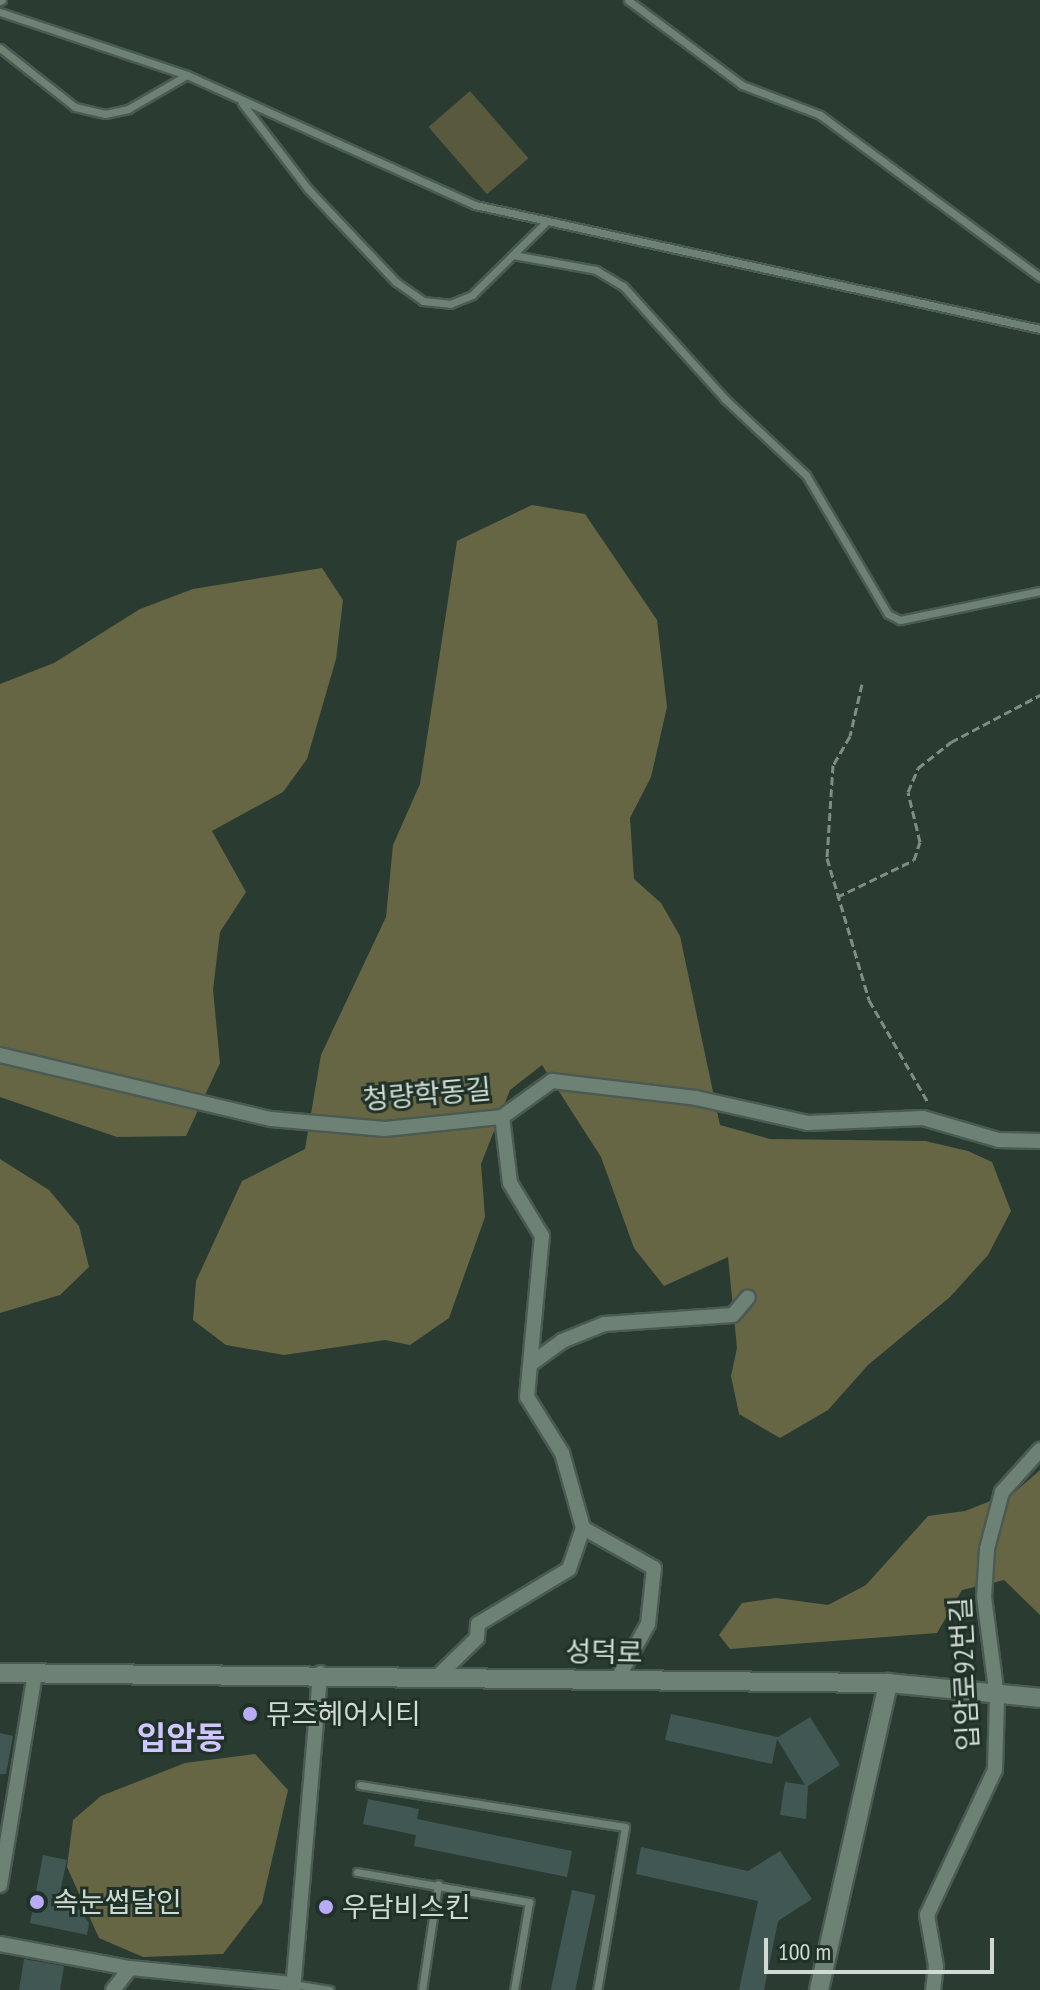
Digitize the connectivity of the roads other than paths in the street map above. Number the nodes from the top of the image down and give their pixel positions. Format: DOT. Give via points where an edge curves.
graph roads {
  1 [pos="628,0"];
  2 [pos="0,12"];
  3 [pos="0,48"];
  4 [pos="187,75"];
  5 [pos="240,101"];
  6 [pos="547,221"];
  7 [pos="513,255"];
  8 [pos="1040,277"];
  9 [pos="1040,329"];
  10 [pos="1040,591"];
  11 [pos="0,1055"];
  12 [pos="502,1117"];
  13 [pos="1040,1141"];
  14 [pos="748,1297"];
  15 [pos="532,1363"];
  16 [pos="1040,1450"];
  17 [pos="583,1528"];
  18 [pos="0,1673"];
  19 [pos="35,1673"];
  20 [pos="320,1673"];
  21 [pos="439,1675"];
  22 [pos="617,1680"];
  23 [pos="888,1683"];
  24 [pos="997,1697"];
  25 [pos="1040,1698"];
  26 [pos="360,1785"];
  27 [pos="357,1872"];
  28 [pos="438,1884"];
  29 [pos="0,1885"];
  30 [pos="0,1944"];
  31 [pos="130,1968"];
  32 [pos="293,1987"];
  33 [pos="113,1990"];
  34 [pos="330,1990"];
  35 [pos="422,1990"];
  36 [pos="514,1990"];
  37 [pos="597,1990"];
  38 [pos="819,1990"];
  39 [pos="933,1990"];
  1 -- 8 [label="lane" via="742,85 820,115"];
  2 -- 4 [label="lane"];
  3 -- 4 [label="lane" via="75,107 105,114 128,109"];
  4 -- 5 [label="lane"];
  5 -- 6 [label="lane" via="430,188"];
  5 -- 7 [label="lane" via="308,189 396,282 423,301 450,304 472,295"];
  6 -- 7 [label="lane"];
  6 -- 9 [label="lane"];
  7 -- 10 [label="lane" via="596,270 623,286 725,399 806,475 888,614 900,620"];
  11 -- 12 [label="street, 청량학동길" via="271,1119 385,1129"];
  12 -- 13 [label="street, 청량학동길" via="552,1081 696,1098 808,1123 937,1120 998,1140"];
  12 -- 15 [label="street" via="510,1183 542,1236"];
  14 -- 15 [label="street" via="733,1315 604,1324 562,1341"];
  15 -- 17 [label="street" via="527,1397 562,1453"];
  16 -- 24 [label="street, 입암로92번길" via="1002,1492 987,1549 984,1597"];
  17 -- 21 [label="street" via="569,1569 478,1624 477,1638"];
  17 -- 22 [label="street" via="654,1568 648,1624"];
  18 -- 19 [label="street, 성덕로"];
  19 -- 20 [label="street, 성덕로"];
  19 -- 29 [label="street"];
  20 -- 21 [label="street, 성덕로"];
  20 -- 32 [label="street"];
  21 -- 22 [label="street, 성덕로"];
  22 -- 23 [label="street, 성덕로"];
  23 -- 24 [label="street, 성덕로"];
  23 -- 38 [label="street"];
  24 -- 25 [label="street, 성덕로"];
  24 -- 39 [label="street, 입암로92번길" via="995,1770 927,1915 936,1966"];
  26 -- 37 [label="lane" via="625,1827"];
  27 -- 28 [label="lane"];
  28 -- 35 [label="lane"];
  28 -- 36 [label="lane" via="529,1902"];
  30 -- 31 [label="street"];
  31 -- 32 [label="street"];
  31 -- 33 [label="street"];
  32 -- 34 [label="lane"];
}
